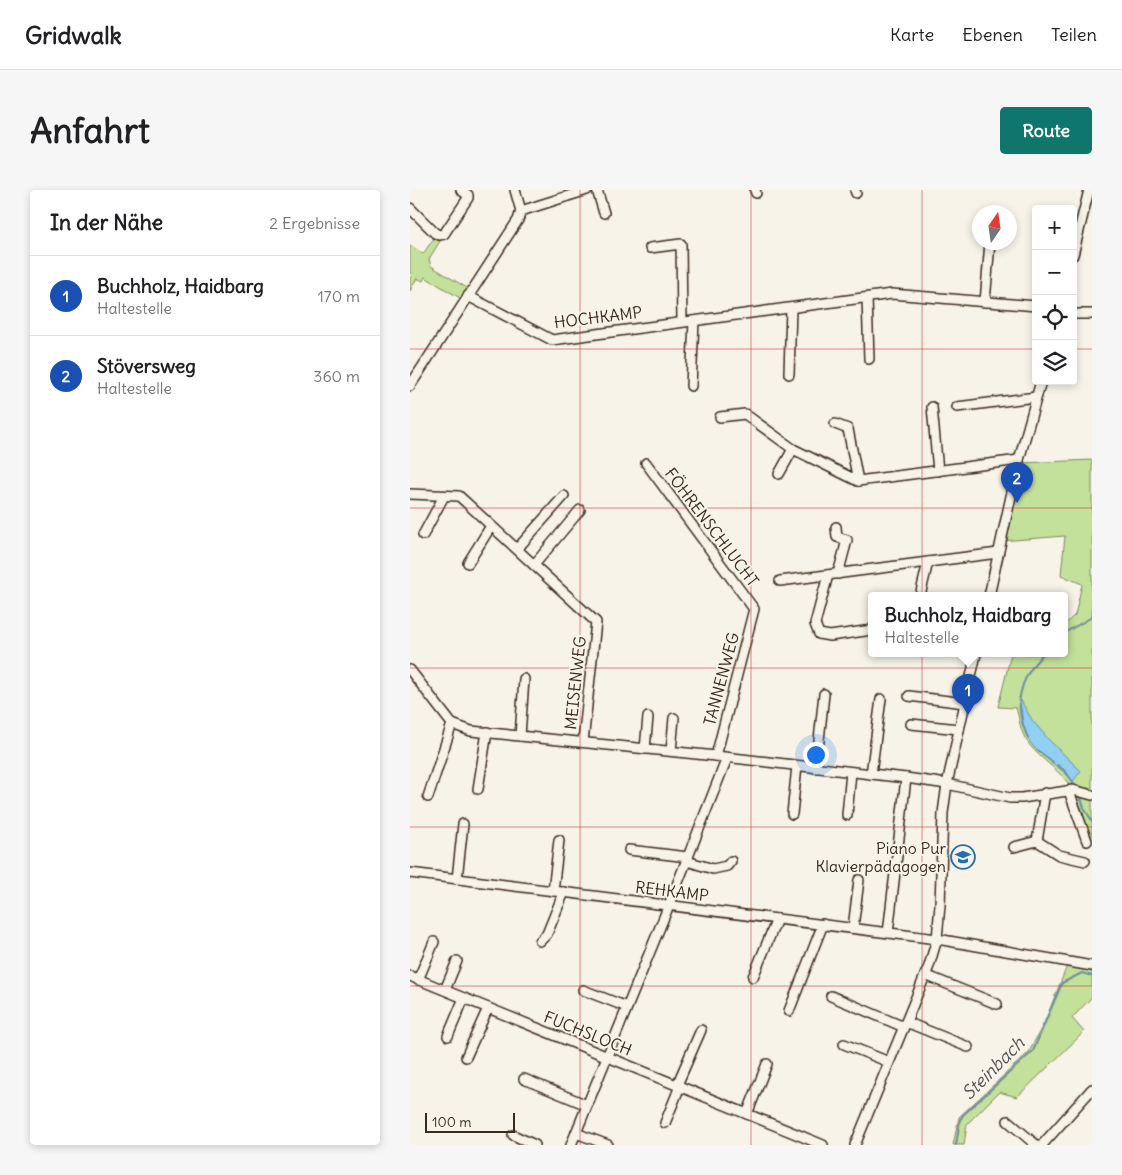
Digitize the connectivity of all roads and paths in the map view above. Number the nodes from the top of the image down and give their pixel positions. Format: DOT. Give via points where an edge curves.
graph roads {
  1 [pos="461,190"];
  2 [pos="515,190"];
  3 [pos="587,190"];
  4 [pos="597,190"];
  5 [pos="1089,190"];
  6 [pos="410,208"];
  7 [pos="521,211"];
  8 [pos="604,213"];
  9 [pos="650,248"];
  10 [pos="989,250"];
  11 [pos="1074,250"];
  12 [pos="468,296"];
  13 [pos="867,298"];
  14 [pos="985,302"];
  15 [pos="1032,306"];
  16 [pos="791,308"];
  17 [pos="1077,314"];
  18 [pos="1092,314"];
  19 [pos="694,321"];
  20 [pos="682,322"];
  21 [pos="869,359"];
  22 [pos="789,374"];
  23 [pos="1040,385"];
  24 [pos="410,386"];
  25 [pos="690,386"];
  26 [pos="1036,400"];
  27 [pos="932,407"];
  28 [pos="957,410"];
  29 [pos="720,417"];
  30 [pos="835,424"];
  31 [pos="794,448"];
  32 [pos="1019,460"];
  33 [pos="646,463"];
  34 [pos="938,470"];
  35 [pos="779,474"];
  36 [pos="858,481"];
  37 [pos="410,494"];
  38 [pos="444,496"];
  39 [pos="564,496"];
  40 [pos="580,510"];
  41 [pos="491,526"];
  42 [pos="836,527"];
  43 [pos="423,535"];
  44 [pos="517,550"];
  45 [pos="998,553"];
  46 [pos="928,562"];
  47 [pos="468,564"];
  48 [pos="534,565"];
  49 [pos="833,574"];
  50 [pos="780,581"];
  51 [pos="921,592"];
  52 [pos="990,592"];
  53 [pos="754,609"];
  54 [pos="868,631"];
  55 [pos="975,657"];
  56 [pos="410,670"];
  57 [pos="524,679"];
  58 [pos="824,694"];
  59 [pos="909,696"];
  60 [pos="880,699"];
  61 [pos="965,703"];
  62 [pos="648,717"];
  63 [pos="674,718"];
  64 [pos="452,724"];
  65 [pos="911,724"];
  66 [pos="959,729"];
  67 [pos="487,732"];
  68 [pos="520,736"];
  69 [pos="583,742"];
  70 [pos="645,748"];
  71 [pos="671,751"];
  72 [pos="716,756"];
  73 [pos="727,758"];
  74 [pos="797,766"];
  75 [pos="816,768"];
  76 [pos="851,772"];
  77 [pos="871,774"];
  78 [pos="906,778"];
  79 [pos="947,784"];
  80 [pos="478,788"];
  81 [pos="1069,790"];
  82 [pos="1045,794"];
  83 [pos="1092,795"];
  84 [pos="428,797"];
  85 [pos="792,814"];
  86 [pos="847,814"];
  87 [pos="463,824"];
  88 [pos="559,840"];
  89 [pos="1037,841"];
  90 [pos="1087,841"];
  91 [pos="1014,847"];
  92 [pos="628,850"];
  93 [pos="687,859"];
  94 [pos="731,861"];
  95 [pos="1085,861"];
  96 [pos="410,873"];
  97 [pos="457,879"];
  98 [pos="859,880"];
  99 [pos="553,891"];
  100 [pos="564,892"];
  101 [pos="669,905"];
  102 [pos="777,919"];
  103 [pos="823,924"];
  104 [pos="853,928"];
  105 [pos="888,933"];
  106 [pos="937,939"];
  107 [pos="540,941"];
  108 [pos="434,942"];
  109 [pos="457,962"];
  110 [pos="1092,966"];
  111 [pos="925,975"];
  112 [pos="414,978"];
  113 [pos="752,978"];
  114 [pos="445,990"];
  115 [pos="583,990"];
  116 [pos="831,996"];
  117 [pos="464,998"];
  118 [pos="997,1004"];
  119 [pos="628,1007"];
  120 [pos="488,1008"];
  121 [pos="789,1011"];
  122 [pos="905,1024"];
  123 [pos="701,1030"];
  124 [pos="448,1036"];
  125 [pos="844,1044"];
  126 [pos="968,1047"];
  127 [pos="607,1056"];
  128 [pos="466,1057"];
  129 [pos="890,1062"];
  130 [pos="767,1064"];
  131 [pos="524,1079"];
  132 [pos="679,1086"];
  133 [pos="1092,1089"];
  134 [pos="587,1105"];
  135 [pos="747,1114"];
  136 [pos="1008,1121"];
  137 [pos="665,1123"];
  138 [pos="576,1133"];
  139 [pos="513,1136"];
  140 [pos="859,1143"];
  141 [pos="535,1145"];
  142 [pos="571,1145"];
  143 [pos="608,1145"];
  144 [pos="823,1145"];
  145 [pos="1036,1145"];
  146 [pos="1042,1145"];
  1 -- 6 [label="street" via="468,198 444,234 435,233"];
  2 -- 7 [label="street"];
  3 -- 7 [label="street"];
  4 -- 8 [label="street"];
  5 -- 11 [label="street"];
  7 -- 12 [label="street"];
  9 -- 20 [label="street" via="681,244"];
  10 -- 14 [label="street"];
  12 -- 20 [label="street, HOCHKAMP" via="552,340"];
  12 -- 24 [label="street"];
  13 -- 14 [label="street, HOCHKAMP" via="892,294"];
  13 -- 16 [label="street, HOCHKAMP"];
  13 -- 21 [label="street"];
  14 -- 15 [label="street, HOCHKAMP"];
  16 -- 19 [label="street, HOCHKAMP"];
  16 -- 22 [label="street"];
  17 -- 18 [label="street"];
  19 -- 20 [label="street, HOCHKAMP"];
  19 -- 25 [label="street"];
  23 -- 26 [label="street"];
  26 -- 28 [label="street"];
  26 -- 32 [label="street"];
  27 -- 34 [label="street"];
  29 -- 31 [label="street" via="745,414"];
  30 -- 36 [label="street" via="848,430"];
  31 -- 35 [label="street"];
  31 -- 36 [label="street"];
  32 -- 34 [label="street"];
  32 -- 45 [label="street"];
  33 -- 53 [label="street, FÖHRENSCHLUCHT"];
  34 -- 36 [label="street"];
  37 -- 38 [label="street, MEISENWEG"];
  38 -- 41 [label="street, MEISENWEG" via="459,496"];
  38 -- 43 [label="street"];
  39 -- 44 [label="street"];
  40 -- 48 [label="street"];
  41 -- 44 [label="street, MEISENWEG"];
  41 -- 47 [label="street"];
  42 -- 49 [label="street" via="837,537 847,540"];
  44 -- 48 [label="street, MEISENWEG"];
  45 -- 46 [label="street"];
  45 -- 52 [label="street"];
  46 -- 49 [label="street"];
  46 -- 51 [label="street"];
  48 -- 69 [label="street, MEISENWEG" via="596,622"];
  49 -- 50 [label="street"];
  49 -- 54 [label="street" via="815,624 819,634 830,636"];
  53 -- 72 [label="street, TANNENWEG"];
  55 -- 61 [label="street"];
  56 -- 64 [label="street"];
  57 -- 68 [label="street"];
  58 -- 75 [label="street"];
  59 -- 61 [label="street"];
  60 -- 77 [label="street"];
  61 -- 66 [label="street"];
  62 -- 70 [label="street"];
  63 -- 71 [label="street"];
  64 -- 67 [label="street" via="471,731"];
  64 -- 84 [label="street"];
  65 -- 66 [label="street"];
  66 -- 79 [label="street"];
  67 -- 68 [label="street"];
  67 -- 80 [label="street"];
  68 -- 69 [label="street"];
  69 -- 70 [label="street"];
  70 -- 71 [label="street"];
  71 -- 72 [label="street"];
  72 -- 73 [label="street"];
  73 -- 74 [label="street"];
  73 -- 93 [label="street"];
  74 -- 75 [label="street"];
  74 -- 85 [label="street"];
  75 -- 76 [label="street"];
  76 -- 77 [label="street"];
  76 -- 86 [label="street"];
  77 -- 78 [label="street"];
  78 -- 79 [label="street"];
  78 -- 105 [label="street"];
  79 -- 82 [label="street" via="1010,798"];
  79 -- 106 [label="street" via="942,812"];
  81 -- 82 [label="street"];
  81 -- 83 [label="street"];
  81 -- 90 [label="street"];
  82 -- 89 [label="street"];
  87 -- 97 [label="street"];
  88 -- 99 [label="street"];
  89 -- 91 [label="street"];
  89 -- 95 [label="street" via="1059,855"];
  92 -- 93 [label="street"];
  93 -- 94 [label="street" via="714,869 727,866"];
  93 -- 101 [label="street"];
  96 -- 97 [label="street, REHKAMP"];
  97 -- 99 [label="street, REHKAMP"];
  98 -- 104 [label="street"];
  99 -- 100 [label="street, REHKAMP"];
  100 -- 101 [label="street, REHKAMP"];
  100 -- 107 [label="street"];
  101 -- 102 [label="street, REHKAMP"];
  101 -- 119 [label="street"];
  102 -- 103 [label="street, REHKAMP"];
  102 -- 113 [label="street"];
  103 -- 104 [label="street, REHKAMP"];
  103 -- 121 [label="street"];
  104 -- 105 [label="street, REHKAMP"];
  105 -- 106 [label="street, REHKAMP"];
  106 -- 110 [label="street, REHKAMP"];
  106 -- 111 [label="street"];
  108 -- 112 [label="street, FUCHSLOCH"];
  109 -- 114 [label="street"];
  111 -- 118 [label="street"];
  111 -- 122 [label="street"];
  112 -- 114 [label="street, FUCHSLOCH"];
  114 -- 117 [label="street, FUCHSLOCH"];
  115 -- 119 [label="street"];
  116 -- 122 [label="street"];
  117 -- 120 [label="street, FUCHSLOCH"];
  117 -- 124 [label="street"];
  119 -- 127 [label="street"];
  120 -- 127 [label="street, FUCHSLOCH"];
  120 -- 128 [label="street"];
  122 -- 126 [label="street"];
  122 -- 129 [label="street"];
  123 -- 132 [label="street"];
  125 -- 129 [label="street"];
  127 -- 132 [label="street, FUCHSLOCH"];
  127 -- 134 [label="street"];
  129 -- 140 [label="street"];
  130 -- 135 [label="street"];
  131 -- 134 [label="street"];
  132 -- 135 [label="street, FUCHSLOCH"];
  132 -- 137 [label="street"];
  133 -- 146 [label="street"];
  134 -- 138 [label="street"];
  135 -- 144 [label="street, FUCHSLOCH"];
  136 -- 145 [label="street"];
  138 -- 142 [label="street"];
  138 -- 143 [label="street"];
  139 -- 141 [label="street"];
}
